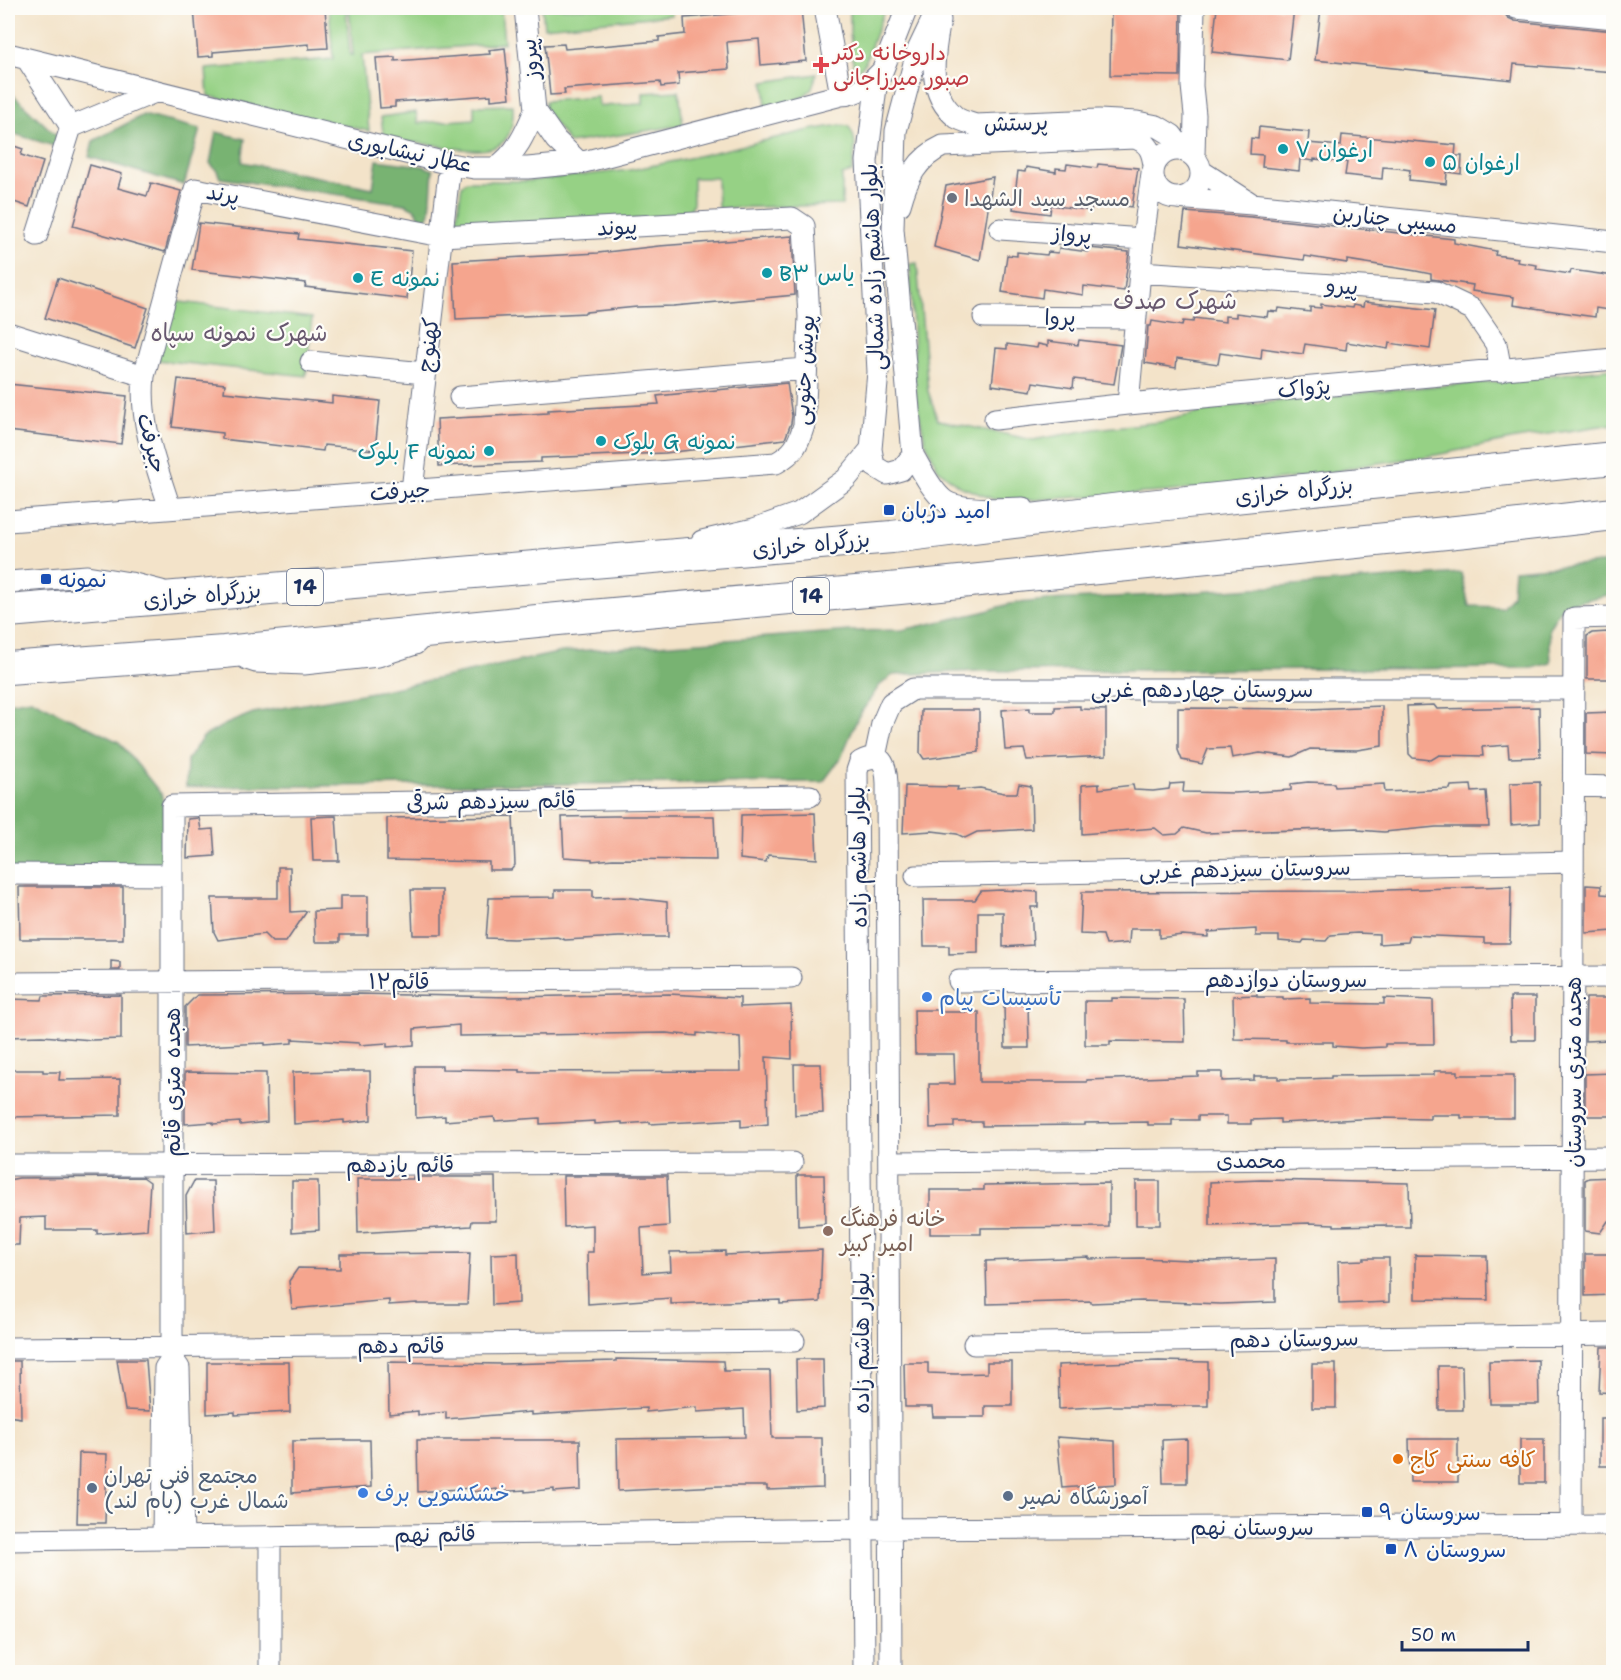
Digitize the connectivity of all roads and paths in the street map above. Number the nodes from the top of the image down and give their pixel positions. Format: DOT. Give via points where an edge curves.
graph roads {
  1 [pos="525,8"];
  2 [pos="825,8"];
  3 [pos="907,8"];
  4 [pos="940,8"];
  5 [pos="1194,8"];
  6 [pos="1516,8"];
  7 [pos="1561,10"];
  8 [pos="1605,14"];
  9 [pos="17,57"];
  10 [pos="882,71"];
  11 [pos="1192,86"];
  12 [pos="155,92"];
  13 [pos="845,95"];
  14 [pos="535,110"];
  15 [pos="873,115"];
  16 [pos="1157,126"];
  17 [pos="71,127"];
  18 [pos="1193,159"];
  19 [pos="580,163"];
  20 [pos="450,164"];
  21 [pos="495,168"];
  22 [pos="1153,169"];
  23 [pos="1172,197"];
  24 [pos="1252,204"];
  25 [pos="792,218"];
  26 [pos="893,229"];
  27 [pos="1000,229"];
  28 [pos="37,235"];
  29 [pos="441,236"];
  30 [pos="1143,240"];
  31 [pos="1614,242"];
  32 [pos="1140,272"];
  33 [pos="984,317"];
  34 [pos="1136,318"];
  35 [pos="8,333"];
  36 [pos="1614,359"];
  37 [pos="311,362"];
  38 [pos="806,369"];
  39 [pos="1501,371"];
  40 [pos="424,373"];
  41 [pos="144,376"];
  42 [pos="460,397"];
  43 [pos="1128,404"];
  44 [pos="995,419"];
  45 [pos="1614,436"];
  46 [pos="871,450"];
  47 [pos="790,455"];
  48 [pos="913,455"];
  49 [pos="1614,458"];
  50 [pos="1451,475"];
  51 [pos="412,490"];
  52 [pos="170,508"];
  53 [pos="1129,508"];
  54 [pos="1614,514"];
  55 [pos="8,520"];
  56 [pos="1614,530"];
  57 [pos="1466,531"];
  58 [pos="603,563"];
  59 [pos="8,582"];
  60 [pos="182,597"];
  61 [pos="8,600"];
  62 [pos="98,604"];
  63 [pos="8,611"];
  64 [pos="1614,617"];
  65 [pos="12,668"];
  66 [pos="1574,689"];
  67 [pos="875,758"];
  68 [pos="1574,786"];
  69 [pos="1614,787"];
  70 [pos="810,796"];
  71 [pos="172,806"];
  72 [pos="1574,862"];
  73 [pos="8,874"];
  74 [pos="172,874"];
  75 [pos="916,876"];
  76 [pos="888,973"];
  77 [pos="859,974"];
  78 [pos="1573,977"];
  79 [pos="1614,977"];
  80 [pos="791,978"];
  81 [pos="958,981"];
  82 [pos="172,982"];
  83 [pos="8,983"];
  84 [pos="1614,1156"];
  85 [pos="1572,1157"];
  86 [pos="889,1162"];
  87 [pos="792,1163"];
  88 [pos="172,1164"];
  89 [pos="8,1165"];
  90 [pos="1614,1334"];
  91 [pos="1572,1335"];
  92 [pos="794,1341"];
  93 [pos="974,1344"];
  94 [pos="8,1348"];
  95 [pos="172,1352"];
  96 [pos="1571,1525"];
  97 [pos="1614,1525"];
  98 [pos="891,1528"];
  99 [pos="862,1529"];
  100 [pos="270,1537"];
  101 [pos="173,1538"];
  102 [pos="8,1540"];
  103 [pos="270,1672"];
  104 [pos="864,1672"];
  105 [pos="891,1672"];
  1 -- 14 [label="street, پیروز"];
  2 -- 13 [label="street"];
  3 -- 10 [label="street, بلوار هاشم زاده شمالی"];
  4 -- 16 [label="street, پرستش" via="933,61 936,84 944,102 958,118 975,125 1099,120"];
  4 -- 26 [label="street, بلوار هاشم زاده شمالی" via="917,52 896,131"];
  5 -- 11 [label="street"];
  6 -- 7 [label="street"];
  7 -- 8 [label="street"];
  9 -- 12 [label="street, عطار نیشابوری"];
  9 -- 17 [label="street"];
  10 -- 13 [label="street, عطار نیشابوری" via="864,88"];
  10 -- 15 [label="street, بلوار هاشم زاده شمالی"];
  11 -- 16 [label="street" via="1176,122"];
  11 -- 18 [label="street"];
  12 -- 17 [label="street"];
  12 -- 20 [label="street, عطار نیشابوری"];
  13 -- 15 [label="street"];
  13 -- 19 [label="street, عطار نیشابوری"];
  14 -- 19 [label="street, پیروز" via="556,140"];
  14 -- 21 [label="street, پیروز" via="520,141"];
  15 -- 46 [label="street, بلوار هاشم زاده شمالی" via="867,161 878,372"];
  16 -- 18 [label="street" via="1172,135"];
  17 -- 28 [label="street"];
  18 -- 22 [label="street" via="1171,150 1163,153"];
  18 -- 23 [label="street" via="1197,187 1191,193"];
  18 -- 24 [label="street"];
  19 -- 21 [label="street, عطار نیشابوری"];
  20 -- 21 [label="street, عطار نیشابوری"];
  20 -- 29 [label="street, كهنوج"];
  22 -- 23 [label="street" via="1156,187"];
  22 -- 26 [label="street, پرستش" via="1148,146 1135,138 944,146 931,152 913,171"];
  22 -- 30 [label="street"];
  23 -- 24 [label="street, مسیبی چناربن"];
  23 -- 30 [label="street"];
  24 -- 31 [label="street, مسیبی چناربن"];
  25 -- 29 [label="street, پیوند"];
  25 -- 38 [label="street, پویش جنوبی" via="804,226 809,317"];
  26 -- 48 [label="street, بلوار هاشم زاده شمالی"];
  27 -- 30 [label="street, پرواز"];
  29 -- 40 [label="street, كهنوج"];
  29 -- 41 [label="street, پرند" via="195,189"];
  30 -- 32 [label="street"];
  32 -- 34 [label="street"];
  32 -- 39 [label="street, پیرو" via="1436,292 1472,309 1496,344"];
  33 -- 34 [label="street, پروا"];
  34 -- 43 [label="street"];
  35 -- 41 [label="street"];
  36 -- 39 [label="street, پژواک"];
  37 -- 40 [label="street"];
  38 -- 42 [label="street"];
  38 -- 47 [label="street, پویش جنوبی" via="804,425"];
  39 -- 43 [label="street, پژواک"];
  40 -- 51 [label="street, كهنوج"];
  41 -- 52 [label="street, جیرفت" via="141,398 147,436"];
  43 -- 44 [label="street, پژواک"];
  45 -- 50 [label="highway" via="1576,442"];
  46 -- 48 [label="street" via="874,466 887,474 901,470"];
  46 -- 58 [label="street" via="846,479 799,513 754,529"];
  47 -- 51 [label="street, جيرفت" via="776,463"];
  48 -- 53 [label="street, بلوار هاشم زاده شمالی" via="945,501 976,509"];
  49 -- 50 [label="highway, بزرگراه خرازی / 14"];
  50 -- 53 [label="highway, بزرگراه خرازی / 14"];
  51 -- 52 [label="street, جيرفت"];
  52 -- 55 [label="street, جيرفت"];
  53 -- 58 [label="highway, بزرگراه خرازی / 14" via="892,537"];
  54 -- 57 [label="highway, 14"];
  56 -- 57 [label="highway"];
  57 -- 65 [label="highway, 14" via="224,652"];
  58 -- 60 [label="highway, بزرگراه خرازی / 14"];
  59 -- 60 [label="street" via="87,576"];
  60 -- 62 [label="highway, بزرگراه خرازی / 14"];
  61 -- 62 [label="street"];
  62 -- 63 [label="highway, بزرگراه خرازی / 14"];
  64 -- 66 [label="street, هجده متری سروستان" via="1574,618"];
  66 -- 67 [label="street, سروستان چهاردهم غربی" via="913,689 891,703"];
  66 -- 68 [label="street, هجده متری سروستان"];
  67 -- 76 [label="street, بلوار هاشم زاده" via="886,768"];
  67 -- 77 [label="street, بلوار هاشم زاده" via="860,762 857,771"];
  68 -- 69 [label="street"];
  68 -- 72 [label="street, هجده متری سروستان"];
  70 -- 71 [label="street, قائم سیزدهم شرقی"];
  71 -- 74 [label="street, هجده متری قائم"];
  72 -- 75 [label="street, سروستان سیزدهم غربی"];
  72 -- 78 [label="street, هجده متری سروستان"];
  73 -- 74 [label="street"];
  74 -- 82 [label="street, هجده متری قائم"];
  76 -- 77 [label="street"];
  76 -- 86 [label="street, بلوار هاشم زاده"];
  77 -- 99 [label="street, بلوار هاشم زاده"];
  78 -- 79 [label="street, سروستان دوازدهم"];
  78 -- 81 [label="street, سروستان دوازدهم"];
  78 -- 85 [label="street, هجده متری سروستان"];
  80 -- 82 [label="street, قائم۱۲"];
  82 -- 83 [label="street, قائم۱۲"];
  82 -- 88 [label="street, هجده متری قائم"];
  84 -- 85 [label="street, محمدی"];
  85 -- 86 [label="street, محمدی"];
  85 -- 91 [label="street, هجده متری سروستان"];
  86 -- 98 [label="street, بلوار هاشم زاده"];
  87 -- 88 [label="street, قائم یازدهم"];
  88 -- 89 [label="street, قائم یازدهم"];
  88 -- 95 [label="street, هجده متری قائم"];
  90 -- 91 [label="street, سروستان دهم"];
  91 -- 93 [label="street, سروستان دهم"];
  91 -- 96 [label="street, هجده متری سروستان"];
  92 -- 95 [label="street, قائم دهم"];
  94 -- 95 [label="street, قائم دهم"];
  95 -- 101 [label="street, هجده متری قائم" via="179,1368"];
  96 -- 97 [label="street, سروستان نهم"];
  96 -- 98 [label="street, سروستان نهم"];
  98 -- 99 [label="street, سروستان نهم"];
  98 -- 105 [label="street, بلوار هاشم زاده"];
  99 -- 100 [label="street, قائم نهم"];
  99 -- 104 [label="street, بلوار هاشم زاده"];
  100 -- 101 [label="street, قائم نهم"];
  100 -- 103 [label="street"];
  101 -- 102 [label="street, قائم نهم"];
}
